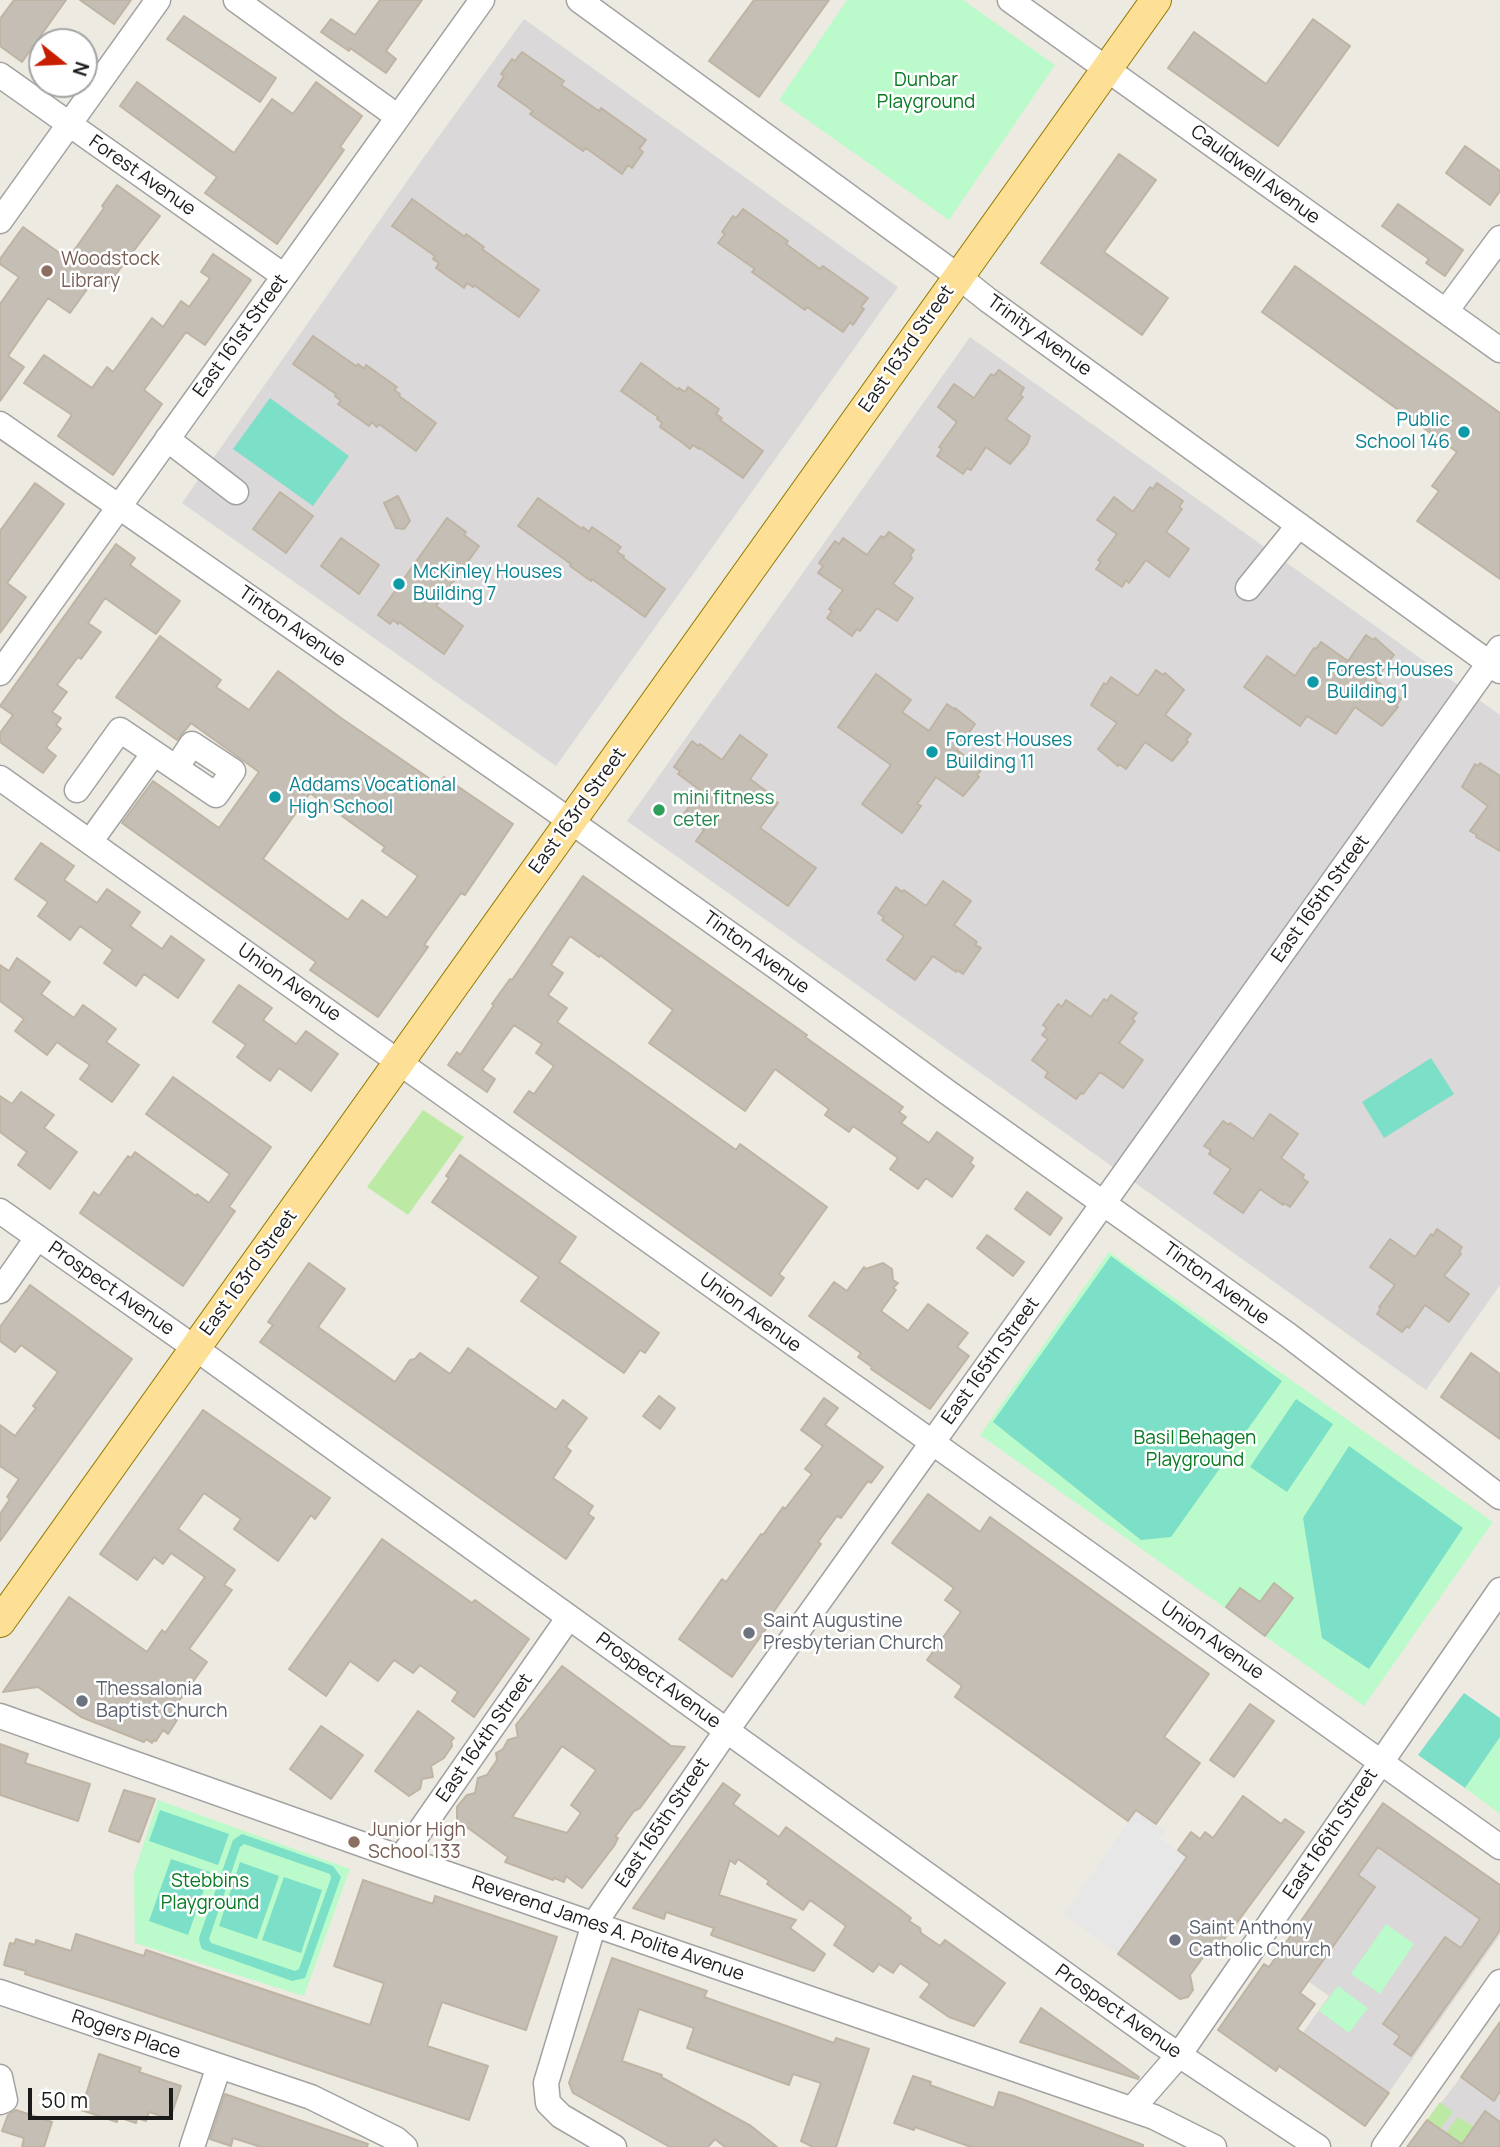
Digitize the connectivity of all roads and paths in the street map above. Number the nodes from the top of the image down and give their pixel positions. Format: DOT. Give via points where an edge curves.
graph roads {
  1 [pos="158,0"];
  2 [pos="236,0"];
  3 [pos="482,0"];
  4 [pos="579,0"];
  5 [pos="1010,0"];
  6 [pos="1156,0"];
  7 [pos="1107,69"];
  8 [pos="0,75"];
  9 [pos="398,117"];
  10 [pos="69,124"];
  11 [pos="0,221"];
  12 [pos="1500,238"];
  13 [pos="284,276"];
  14 [pos="959,277"];
  15 [pos="1446,311"];
  16 [pos="1500,350"];
  17 [pos="0,424"];
  18 [pos="167,439"];
  19 [pos="236,492"];
  20 [pos="119,507"];
  21 [pos="1298,525"];
  22 [pos="1248,588"];
  23 [pos="1496,661"];
  24 [pos="0,673"];
  25 [pos="154,753"];
  26 [pos="176,768"];
  27 [pos="0,778"];
  28 [pos="77,790"];
  29 [pos="571,821"];
  30 [pos="90,842"];
  31 [pos="399,1062"];
  32 [pos="1104,1203"];
  33 [pos="0,1211"];
  34 [pos="37,1238"];
  35 [pos="0,1291"];
  36 [pos="195,1348"];
  37 [pos="932,1444"];
  38 [pos="1500,1497"];
  39 [pos="1500,1590"];
  40 [pos="569,1617"];
  41 [pos="0,1622"];
  42 [pos="0,1716"];
  43 [pos="727,1730"];
  44 [pos="1381,1761"];
  45 [pos="1500,1847"];
  46 [pos="401,1858"];
  47 [pos="594,1924"];
  48 [pos="1500,1982"];
  49 [pos="0,1992"];
  50 [pos="1179,2055"];
  51 [pos="219,2066"];
  52 [pos="0,2077"];
  53 [pos="0,2102"];
  54 [pos="1132,2109"];
  55 [pos="192,2147"];
  56 [pos="405,2147"];
  57 [pos="614,2147"];
  58 [pos="1214,2147"];
  59 [pos="1318,2147"];
  60 [pos="1384,2147"];
  1 -- 10 [label="street"];
  2 -- 9 [label="street"];
  3 -- 9 [label="street, East 161st Street"];
  4 -- 14 [label="street, Trinity Avenue"];
  5 -- 7 [label="street, Cauldwell Avenue"];
  6 -- 7 [label="main road, East 163rd Street"];
  7 -- 14 [label="main road, East 163rd Street"];
  7 -- 15 [label="street, Cauldwell Avenue"];
  8 -- 10 [label="street, Forest Avenue"];
  9 -- 13 [label="street, East 161st Street"];
  10 -- 11 [label="street"];
  10 -- 13 [label="street, Forest Avenue"];
  12 -- 15 [label="street"];
  13 -- 18 [label="street, East 161st Street"];
  14 -- 21 [label="street, Trinity Avenue"];
  14 -- 29 [label="main road, East 163rd Street"];
  15 -- 16 [label="street, Cauldwell Avenue"];
  17 -- 20 [label="street, Tinton Avenue"];
  18 -- 19 [label="street"];
  18 -- 20 [label="street, East 161st Street"];
  20 -- 24 [label="street, East 161st Street"];
  20 -- 29 [label="street, Tinton Avenue"];
  21 -- 22 [label="street"];
  21 -- 23 [label="street, Trinity Avenue"];
  23 -- 32 [label="street, East 165th Street"];
  25 -- 26 [label="street"];
  25 -- 28 [label="street" via="120,730"];
  25 -- 30 [label="street"];
  27 -- 30 [label="street, Union Avenue"];
  29 -- 31 [label="main road, East 163rd Street"];
  29 -- 32 [label="street, Tinton Avenue"];
  30 -- 31 [label="street, Union Avenue"];
  31 -- 36 [label="main road, East 163rd Street"];
  31 -- 37 [label="street, Union Avenue"];
  32 -- 37 [label="street, East 165th Street"];
  32 -- 38 [label="street, Tinton Avenue" via="1288,1335"];
  33 -- 34 [label="street, Prospect Avenue"];
  34 -- 35 [label="street"];
  34 -- 36 [label="street, Prospect Avenue"];
  36 -- 40 [label="street, Prospect Avenue"];
  36 -- 41 [label="main road, East 163rd Street"];
  37 -- 43 [label="street, East 165th Street"];
  37 -- 44 [label="street, Union Avenue"];
  39 -- 44 [label="street, East 166th Street"];
  40 -- 43 [label="street, Prospect Avenue"];
  40 -- 46 [label="street, East 164th Street"];
  42 -- 46 [label="street, Reverend James A. Polite Avenue"];
  43 -- 47 [label="street, East 165th Street"];
  43 -- 50 [label="street, Prospect Avenue"];
  44 -- 45 [label="street, Union Avenue"];
  44 -- 50 [label="street, East 166th Street"];
  46 -- 47 [label="street, Reverend James A. Polite Avenue"];
  47 -- 54 [label="street, Reverend James A. Polite Avenue"];
  47 -- 57 [label="street, East 165th Street" via="545,2083 548,2103 561,2116"];
  48 -- 60 [label="street"];
  49 -- 51 [label="street, Rogers Place"];
  50 -- 54 [label="street, East 166th Street"];
  50 -- 59 [label="street, Prospect Avenue"];
  51 -- 55 [label="street"];
  51 -- 56 [label="street, Rogers Place" via="312,2097"];
  52 -- 53 [label="street" via="5,2100"];
  54 -- 58 [label="street, Reverend James A. Polite Avenue"];
}
